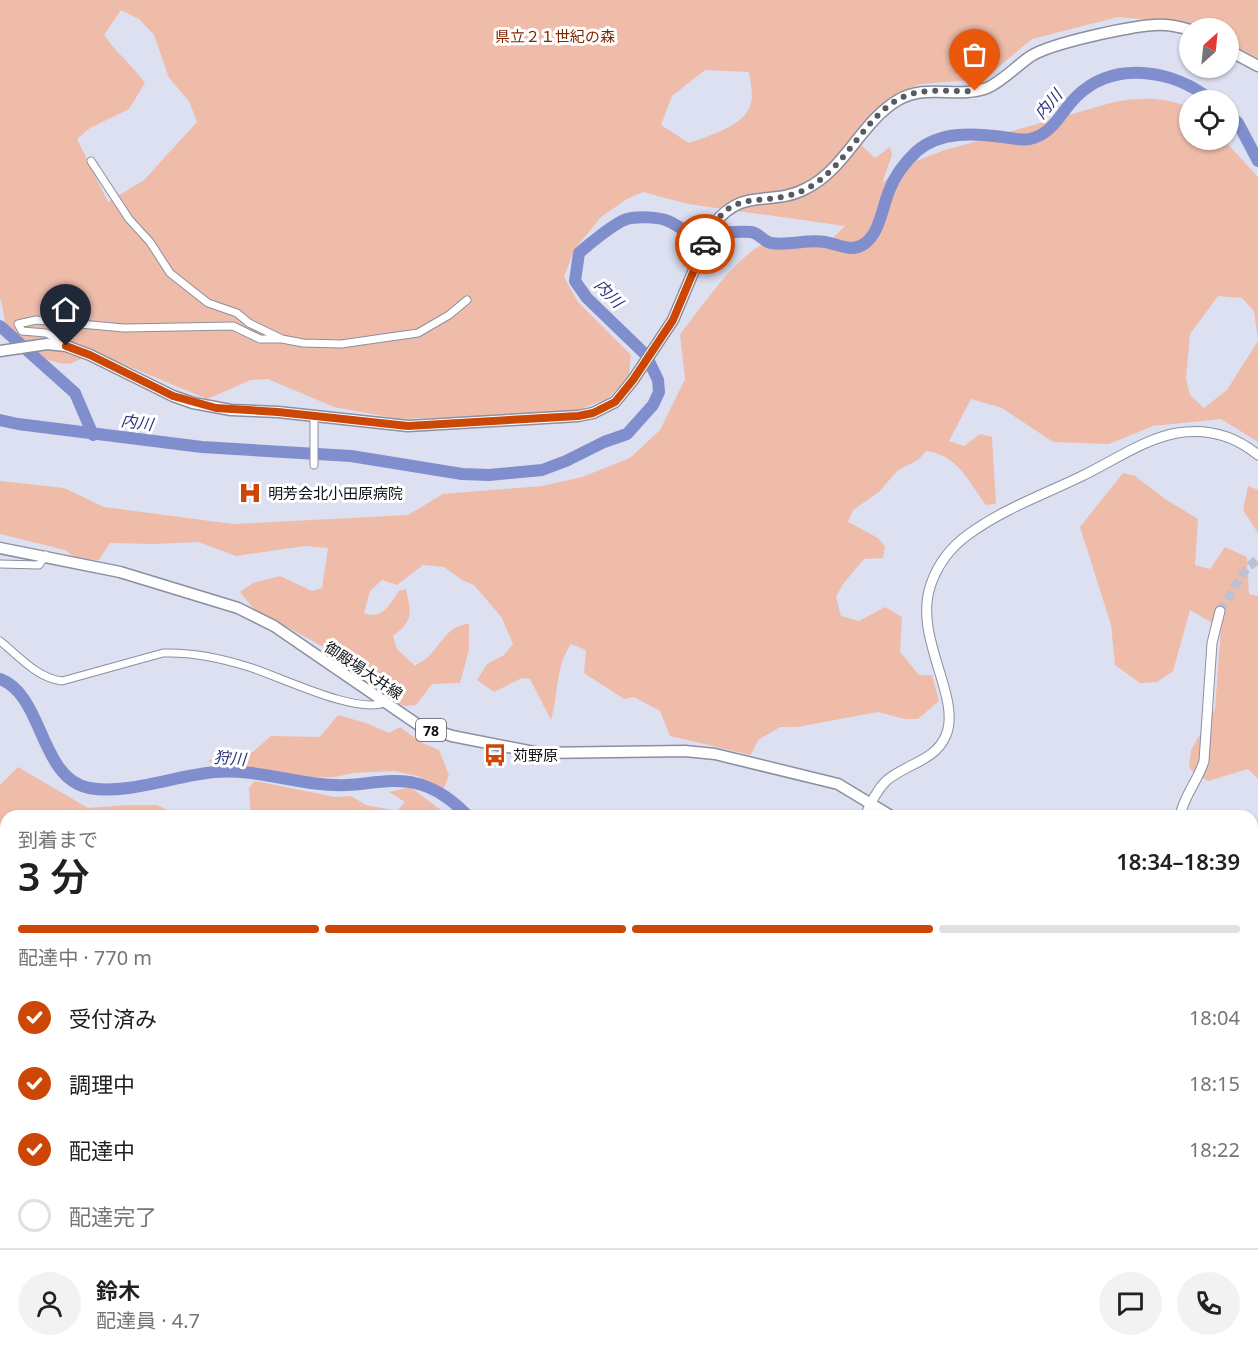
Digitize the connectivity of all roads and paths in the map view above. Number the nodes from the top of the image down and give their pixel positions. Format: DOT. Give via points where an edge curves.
graph roads {
  1 [pos="1179,27"];
  2 [pos="1239,56"];
  3 [pos="1258,66"];
  4 [pos="91,161"];
  5 [pos="467,300"];
  6 [pos="282,339"];
  7 [pos="52,344"];
  8 [pos="5,350"];
  9 [pos="314,415"];
  10 [pos="1258,455"];
  11 [pos="314,465"];
  12 [pos="0,548"];
  13 [pos="46,555"];
  14 [pos="0,564"];
  15 [pos="1220,611"];
  16 [pos="0,640"];
  17 [pos="384,703"];
  18 [pos="867,810"];
  19 [pos="868,810"];
  20 [pos="1181,810"];
  1 -- 9 [label="main road" via="1141,26 1056,46 1031,56 988,88 922,91 906,96 880,114 838,164 808,188 733,205 721,215 707,237 684,298 660,341 615,402 593,413 408,426"];
  2 -- 3 [label="main road"];
  4 -- 6 [label="street" via="170,273 208,303 237,313"];
  5 -- 6 [label="street" via="418,333 341,344 303,344"];
  6 -- 7 [label="street" via="260,339 233,326 124,328 36,320 18,324 22,331 51,335 55,338"];
  7 -- 8 [label="main road"];
  7 -- 9 [label="main road" via="90,355 193,403 231,410"];
  9 -- 11 [label="street"];
  10 -- 19 [label="street" via="1230,436 1178,433 1149,442 1003,514 968,534 950,550 930,585 926,616 947,705 946,735 924,760 888,780 877,791"];
  12 -- 13 [label="main road, 御殿場大井線 / 78"];
  13 -- 14 [label="street" via="39,565"];
  13 -- 17 [label="main road, 御殿場大井線 / 78" via="120,572 257,616"];
  15 -- 20 [label="street" via="1212,643 1204,761"];
  16 -- 17 [label="street" via="51,680 62,681 163,653 177,653 246,666 357,704"];
  17 -- 18 [label="main road, 御殿場大井線 / 78" via="436,732 514,750 715,754 830,782"];
}
